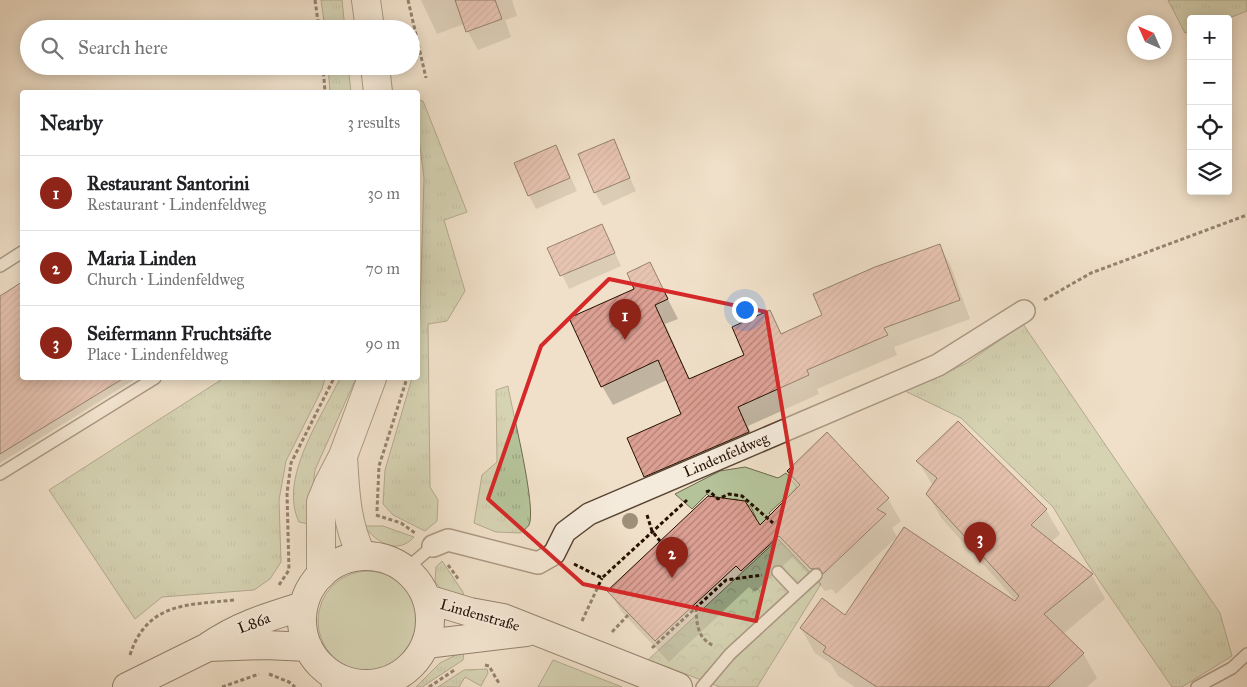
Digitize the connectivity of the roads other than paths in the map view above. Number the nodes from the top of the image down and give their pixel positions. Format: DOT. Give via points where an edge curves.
graph roads {
  1 [pos="366,0"];
  2 [pos="369,20"];
  3 [pos="376,75"];
  4 [pos="378,90"];
  5 [pos="20,253"];
  6 [pos="0,266"];
  7 [pos="1024,312"];
  8 [pos="152,380"];
  9 [pos="371,380"];
  10 [pos="343,456"];
  11 [pos="0,474"];
  12 [pos="433,546"];
  13 [pos="362,556"];
  14 [pos="406,569"];
  15 [pos="778,572"];
  16 [pos="321,575"];
  17 [pos="816,575"];
  18 [pos="797,592"];
  19 [pos="427,599"];
  20 [pos="303,606"];
  21 [pos="533,631"];
  22 [pos="426,644"];
  23 [pos="208,647"];
  24 [pos="308,647"];
  25 [pos="1247,654"];
  26 [pos="127,674"];
  27 [pos="335,682"];
  28 [pos="376,685"];
  29 [pos="678,687"];
  30 [pos="702,687"];
  31 [pos="1196,687"];
  1 -- 2 [label="main road"];
  3 -- 4 [label="main road"];
  5 -- 6 [label="lane"];
  7 -- 12 [label="street, Lindenfeldweg" via="938,365 589,514 565,532 554,554 538,563 448,540"];
  8 -- 11 [label="lane"];
  9 -- 10 [label="main road"];
  10 -- 13 [label="main road" via="348,519"];
  10 -- 16 [label="main road" via="321,502"];
  12 -- 14 [label="lane"];
  13 -- 14 [label="main road" via="378,557"];
  13 -- 16 [label="main road" via="340,562"];
  14 -- 19 [label="main road" via="418,581"];
  15 -- 18 [label="lane"];
  16 -- 20 [label="main road"];
  17 -- 18 [label="lane"];
  18 -- 30 [label="lane" via="730,654"];
  19 -- 21 [label="main road, Lindenstraße" via="503,618"];
  19 -- 22 [label="main road" via="430,628"];
  20 -- 23 [label="main road, L86a" via="234,630"];
  20 -- 24 [label="main road" via="302,627"];
  21 -- 22 [label="main road, Lindenstraße"];
  21 -- 29 [label="main road, Lindenstraße"];
  22 -- 28 [label="main road" via="415,663 398,676"];
  23 -- 24 [label="main road"];
  23 -- 26 [label="main road, L86a"];
  24 -- 27 [label="main road"];
  25 -- 31 [label="lane" via="1232,668"];
  27 -- 28 [label="main road"];
}
